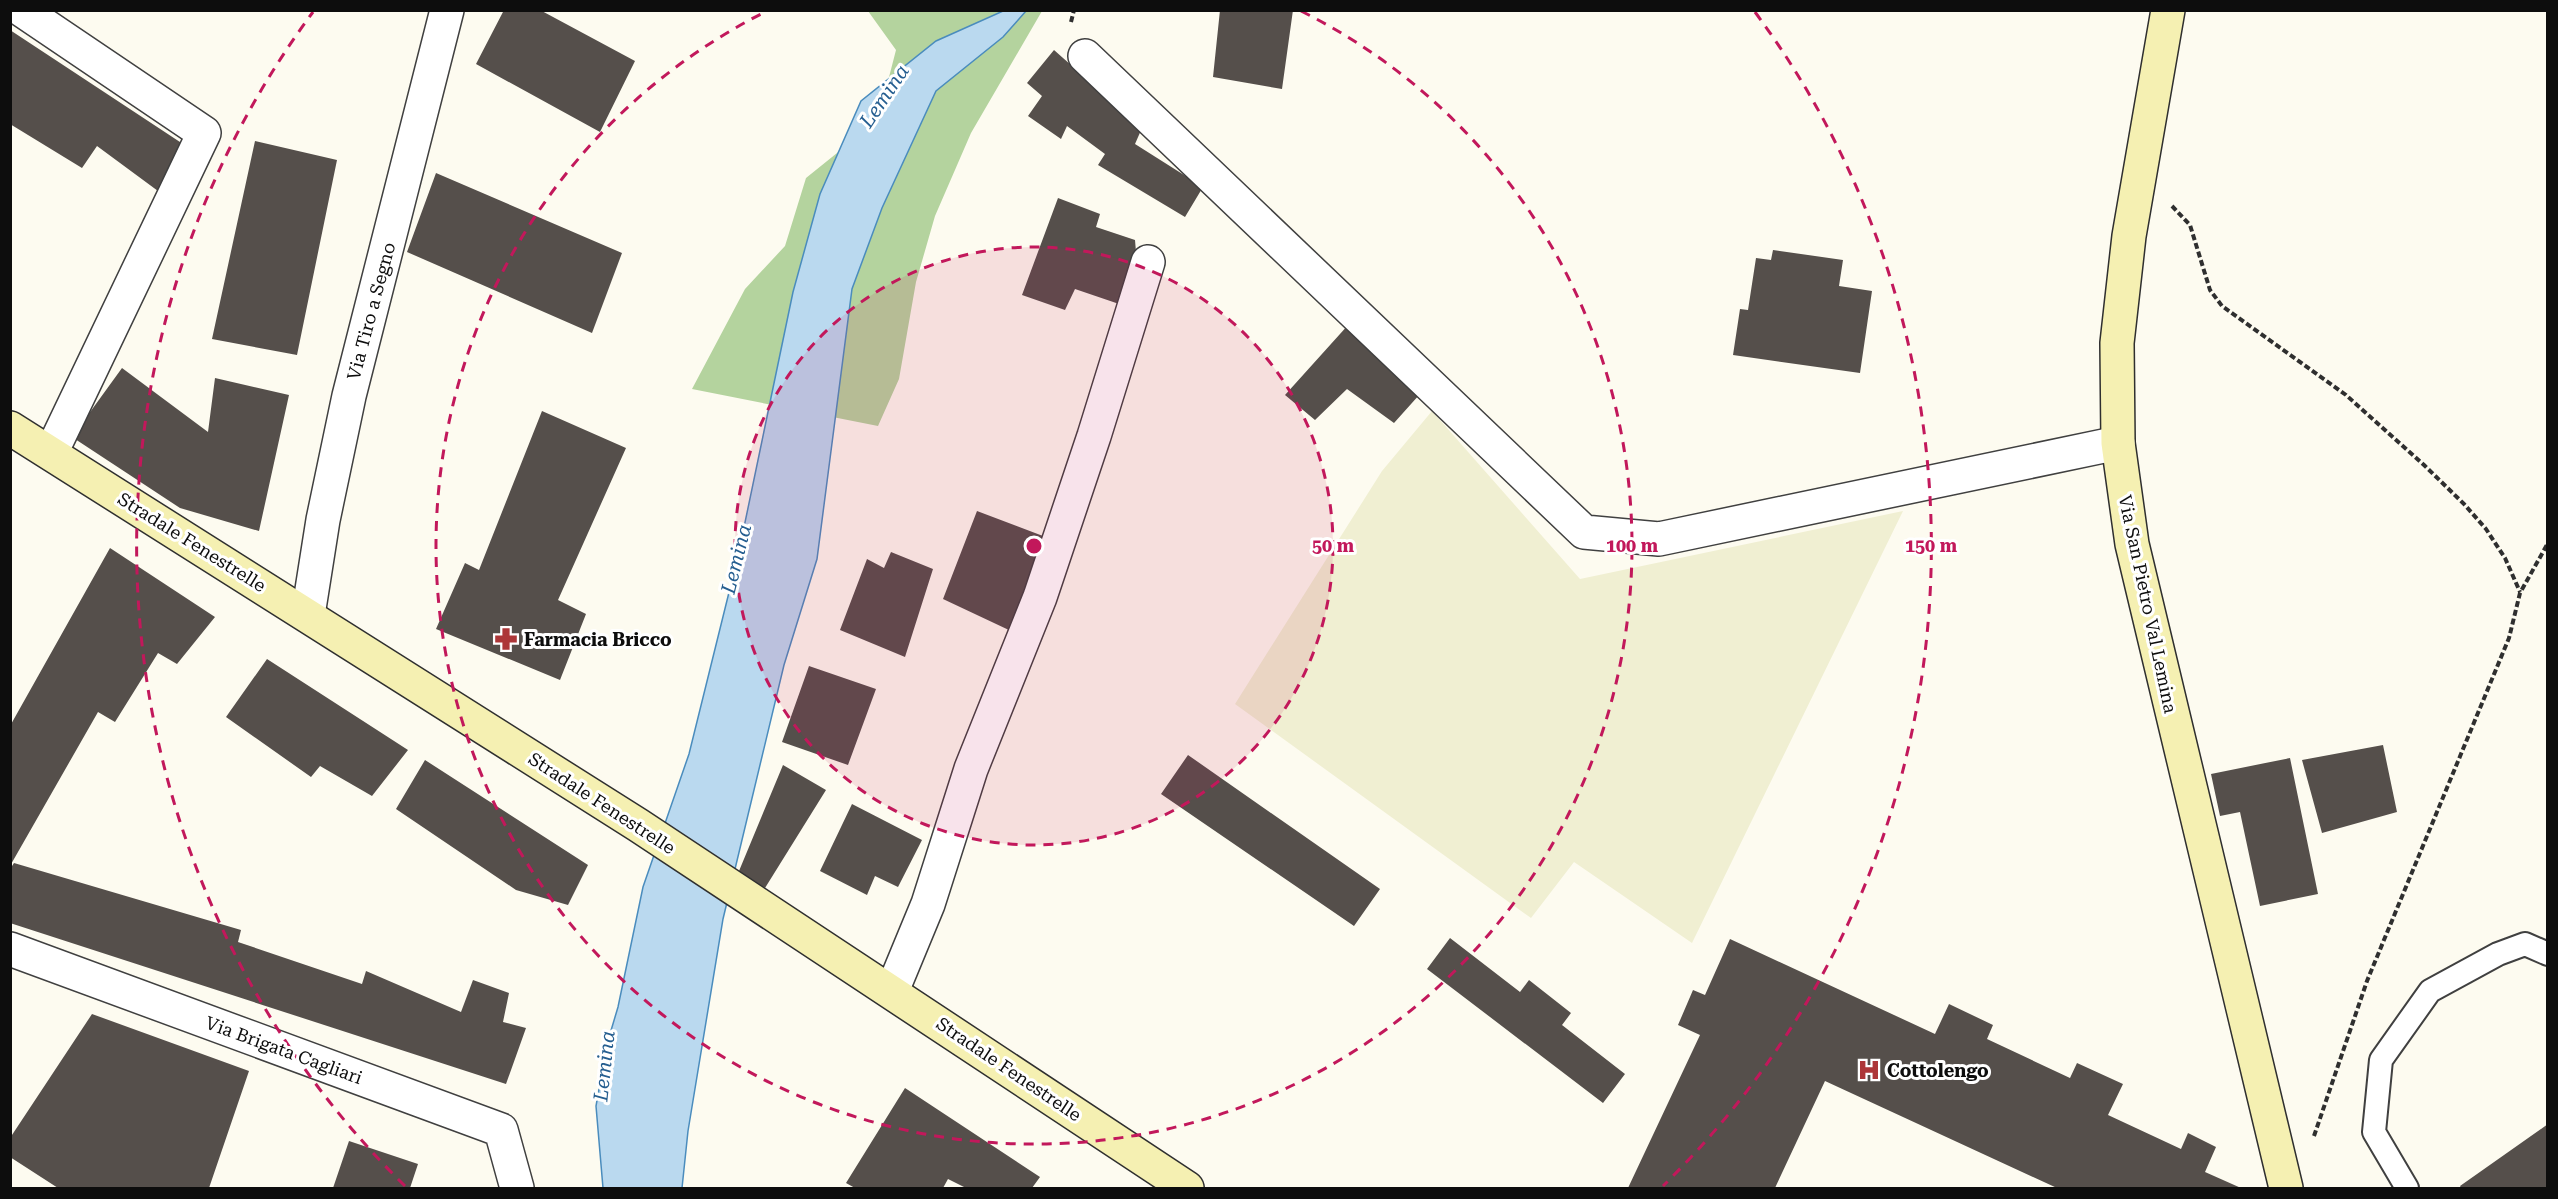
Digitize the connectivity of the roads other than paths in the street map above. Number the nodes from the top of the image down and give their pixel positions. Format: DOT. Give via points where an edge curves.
graph roads {
  1 [pos="22,10"];
  2 [pos="447,10"];
  3 [pos="2168,10"];
  4 [pos="1085,56"];
  5 [pos="1148,262"];
  6 [pos="10,428"];
  7 [pos="2118,443"];
  8 [pos="51,453"];
  9 [pos="308,615"];
  10 [pos="10,949"];
  11 [pos="2547,954"];
  12 [pos="892,991"];
  13 [pos="517,1188"];
  14 [pos="1187,1188"];
  15 [pos="2286,1188"];
  16 [pos="2408,1188"];
  1 -- 8 [label="street" via="204,133"];
  2 -- 9 [label="street, Via Tiro a Segno" via="349,396"];
  3 -- 7 [label="main road, Via San Pietro Val Lemina" via="2129,236 2117,343"];
  4 -- 7 [label="street" via="1584,532 1659,539"];
  5 -- 12 [label="street" via="1040,597 971,768 928,904"];
  6 -- 8 [label="main road, Stradale Fenestrelle"];
  7 -- 15 [label="main road, Via San Pietro Val Lemina" via="2132,544"];
  8 -- 9 [label="main road, Stradale Fenestrelle"];
  9 -- 12 [label="main road, Stradale Fenestrelle"];
  10 -- 13 [label="street, Via Brigata Cagliari" via="501,1130"];
  11 -- 16 [label="lane" via="2525,944 2498,954 2430,991 2381,1060 2374,1132"];
  12 -- 14 [label="main road, Stradale Fenestrelle"];
}
